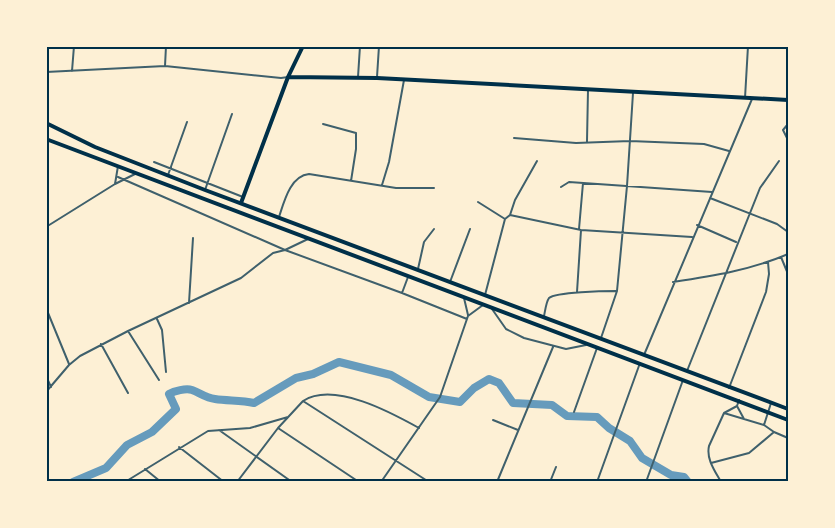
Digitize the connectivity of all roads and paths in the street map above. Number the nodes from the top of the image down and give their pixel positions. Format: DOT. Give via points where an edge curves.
graph roads {
  1 [pos="74,46"];
  2 [pos="166,46"];
  3 [pos="303,46"];
  4 [pos="360,46"];
  5 [pos="380,46"];
  6 [pos="748,46"];
  7 [pos="165,66"];
  8 [pos="72,71"];
  9 [pos="46,72"];
  10 [pos="288,76"];
  11 [pos="358,78"];
  12 [pos="377,78"];
  13 [pos="404,80"];
  14 [pos="588,90"];
  15 [pos="633,93"];
  16 [pos="745,98"];
  17 [pos="752,99"];
  18 [pos="789,100"];
  19 [pos="232,114"];
  20 [pos="187,122"];
  21 [pos="46,123"];
  22 [pos="323,124"];
  23 [pos="789,124"];
  24 [pos="514,138"];
  25 [pos="46,139"];
  26 [pos="789,140"];
  27 [pos="630,141"];
  28 [pos="587,142"];
  29 [pos="729,151"];
  30 [pos="537,161"];
  31 [pos="779,161"];
  32 [pos="154,162"];
  33 [pos="118,166"];
  34 [pos="171,168"];
  35 [pos="137,173"];
  36 [pos="168,175"];
  37 [pos="118,177"];
  38 [pos="124,179"];
  39 [pos="351,181"];
  40 [pos="207,183"];
  41 [pos="583,183"];
  42 [pos="115,184"];
  43 [pos="382,185"];
  44 [pos="627,186"];
  45 [pos="434,188"];
  46 [pos="561,188"];
  47 [pos="205,190"];
  48 [pos="712,192"];
  49 [pos="243,198"];
  50 [pos="710,198"];
  51 [pos="478,202"];
  52 [pos="241,203"];
  53 [pos="750,214"];
  54 [pos="510,215"];
  55 [pos="279,217"];
  56 [pos="505,219"];
  57 [pos="697,225"];
  58 [pos="46,227"];
  59 [pos="434,229"];
  60 [pos="470,229"];
  61 [pos="580,230"];
  62 [pos="623,232"];
  63 [pos="789,232"];
  64 [pos="693,237"];
  65 [pos="193,238"];
  66 [pos="308,239"];
  67 [pos="738,242"];
  68 [pos="285,250"];
  69 [pos="789,254"];
  70 [pos="781,257"];
  71 [pos="768,262"];
  72 [pos="418,269"];
  73 [pos="788,273"];
  74 [pos="725,274"];
  75 [pos="408,277"];
  76 [pos="450,282"];
  77 [pos="673,282"];
  78 [pos="617,291"];
  79 [pos="577,292"];
  80 [pos="402,293"];
  81 [pos="484,294"];
  82 [pos="464,298"];
  83 [pos="189,303"];
  84 [pos="483,305"];
  85 [pos="46,308"];
  86 [pos="491,308"];
  87 [pos="544,316"];
  88 [pos="467,318"];
  89 [pos="157,319"];
  90 [pos="128,331"];
  91 [pos="601,338"];
  92 [pos="101,344"];
  93 [pos="588,344"];
  94 [pos="553,347"];
  95 [pos="597,348"];
  96 [pos="644,355"];
  97 [pos="640,363"];
  98 [pos="69,365"];
  99 [pos="687,371"];
  100 [pos="166,372"];
  101 [pos="46,376"];
  102 [pos="683,379"];
  103 [pos="159,380"];
  104 [pos="51,387"];
  105 [pos="729,388"];
  106 [pos="46,392"];
  107 [pos="128,393"];
  108 [pos="739,400"];
  109 [pos="303,401"];
  110 [pos="771,403"];
  111 [pos="737,406"];
  112 [pos="789,409"];
  113 [pos="574,412"];
  114 [pos="768,412"];
  115 [pos="724,413"];
  116 [pos="289,416"];
  117 [pos="744,419"];
  118 [pos="493,420"];
  119 [pos="789,420"];
  120 [pos="764,425"];
  121 [pos="278,428"];
  122 [pos="420,429"];
  123 [pos="219,430"];
  124 [pos="519,430"];
  125 [pos="774,432"];
  126 [pos="789,438"];
  127 [pos="179,447"];
  128 [pos="257,456"];
  129 [pos="396,462"];
  130 [pos="711,463"];
  131 [pos="556,467"];
  132 [pos="145,469"];
  133 [pos="647,480"];
  134 [pos="124,482"];
  135 [pos="161,482"];
  136 [pos="224,482"];
  137 [pos="237,482"];
  138 [pos="292,482"];
  139 [pos="358,482"];
  140 [pos="381,482"];
  141 [pos="429,482"];
  142 [pos="497,482"];
  143 [pos="550,482"];
  144 [pos="597,482"];
  145 [pos="721,482"];
  1 -- 8 [label="street"];
  2 -- 7 [label="street"];
  3 -- 10 [label="main road"];
  4 -- 11 [label="street"];
  5 -- 12 [label="street"];
  6 -- 16 [label="street"];
  7 -- 8 [label="street"];
  7 -- 10 [label="street"];
  8 -- 9 [label="street"];
  10 -- 11 [label="main road"];
  10 -- 49 [label="main road"];
  11 -- 12 [label="main road"];
  12 -- 13 [label="main road"];
  13 -- 14 [label="main road"];
  13 -- 43 [label="street"];
  14 -- 15 [label="main road"];
  14 -- 28 [label="street"];
  15 -- 16 [label="main road"];
  15 -- 27 [label="street"];
  16 -- 17 [label="main road"];
  17 -- 18 [label="main road"];
  17 -- 29 [label="street"];
  19 -- 40 [label="street"];
  20 -- 34 [label="street"];
  21 -- 36 [label="main road"];
  22 -- 39 [label="street" via="356,133"];
  23 -- 26 [label="street" via="783,130"];
  24 -- 28 [label="street"];
  25 -- 33 [label="main road"];
  27 -- 28 [label="street"];
  27 -- 29 [label="street" via="704,144"];
  27 -- 44 [label="street"];
  29 -- 48 [label="street"];
  30 -- 54 [label="street"];
  31 -- 53 [label="street" via="760,188"];
  32 -- 34 [label="street"];
  33 -- 35 [label="main road"];
  33 -- 37 [label="street"];
  34 -- 36 [label="street"];
  34 -- 40 [label="street"];
  35 -- 38 [label="street"];
  35 -- 66 [label="main road"];
  36 -- 47 [label="main road"];
  37 -- 38 [label="street"];
  37 -- 42 [label="street"];
  38 -- 42 [label="street"];
  38 -- 68 [label="street"];
  39 -- 43 [label="street"];
  39 -- 55 [label="street" via="302,175 292,185"];
  40 -- 47 [label="street"];
  40 -- 49 [label="street"];
  41 -- 44 [label="street"];
  41 -- 46 [label="street" via="566,183"];
  41 -- 61 [label="street"];
  42 -- 58 [label="street"];
  43 -- 45 [label="street"];
  44 -- 48 [label="street"];
  44 -- 62 [label="street"];
  47 -- 52 [label="main road"];
  48 -- 50 [label="street"];
  49 -- 52 [label="main road"];
  50 -- 53 [label="street"];
  50 -- 57 [label="street"];
  51 -- 56 [label="street"];
  52 -- 55 [label="main road"];
  53 -- 63 [label="street"];
  53 -- 67 [label="street"];
  54 -- 56 [label="street"];
  54 -- 61 [label="street"];
  55 -- 72 [label="main road"];
  56 -- 81 [label="street"];
  57 -- 64 [label="street"];
  57 -- 67 [label="street"];
  59 -- 72 [label="street" via="424,242"];
  60 -- 76 [label="street"];
  61 -- 62 [label="street"];
  61 -- 79 [label="street"];
  62 -- 64 [label="street"];
  62 -- 78 [label="street"];
  64 -- 77 [label="street"];
  65 -- 83 [label="street"];
  66 -- 68 [label="street"];
  66 -- 75 [label="main road"];
  67 -- 74 [label="street"];
  68 -- 80 [label="street"];
  68 -- 83 [label="street" via="269,255 242,278"];
  69 -- 70 [label="street"];
  70 -- 71 [label="street"];
  70 -- 73 [label="street"];
  71 -- 74 [label="street"];
  71 -- 105 [label="street" via="766,292"];
  72 -- 76 [label="main road"];
  74 -- 77 [label="street"];
  74 -- 99 [label="street"];
  75 -- 80 [label="street"];
  75 -- 82 [label="main road"];
  76 -- 81 [label="main road"];
  77 -- 96 [label="street"];
  78 -- 79 [label="street"];
  78 -- 91 [label="street"];
  79 -- 87 [label="street" via="550,298"];
  80 -- 88 [label="street"];
  81 -- 87 [label="main road"];
  82 -- 84 [label="main road"];
  82 -- 88 [label="street"];
  83 -- 89 [label="street"];
  84 -- 86 [label="main road"];
  84 -- 88 [label="street"];
  85 -- 98 [label="street"];
  86 -- 93 [label="main road"];
  86 -- 94 [label="street" via="510,332"];
  87 -- 91 [label="main road"];
  88 -- 122 [label="street" via="441,397"];
  89 -- 90 [label="street"];
  89 -- 100 [label="street" via="162,330"];
  90 -- 92 [label="street"];
  90 -- 103 [label="street"];
  91 -- 96 [label="main road"];
  92 -- 98 [label="street"];
  92 -- 107 [label="street"];
  93 -- 94 [label="street" via="566,349"];
  93 -- 95 [label="main road"];
  94 -- 124 [label="street"];
  95 -- 97 [label="main road"];
  95 -- 113 [label="street"];
  96 -- 99 [label="main road"];
  97 -- 102 [label="main road"];
  97 -- 144 [label="street"];
  98 -- 104 [label="street"];
  99 -- 105 [label="main road"];
  101 -- 104 [label="street"];
  102 -- 108 [label="main road"];
  102 -- 133 [label="street"];
  104 -- 106 [label="street"];
  105 -- 110 [label="main road"];
  108 -- 111 [label="street"];
  108 -- 114 [label="main road"];
  109 -- 116 [label="street"];
  109 -- 122 [label="street" via="312,397 345,397 382,408"];
  109 -- 129 [label="street"];
  110 -- 112 [label="main road"];
  110 -- 114 [label="street"];
  111 -- 115 [label="street"];
  111 -- 117 [label="street"];
  114 -- 119 [label="main road"];
  114 -- 120 [label="street"];
  115 -- 117 [label="street"];
  115 -- 130 [label="street" via="709,446"];
  116 -- 121 [label="street"];
  116 -- 123 [label="street" via="250,428"];
  117 -- 120 [label="street"];
  118 -- 124 [label="street"];
  120 -- 125 [label="street"];
  121 -- 128 [label="street"];
  121 -- 139 [label="street"];
  122 -- 129 [label="street"];
  123 -- 127 [label="street" via="208,431"];
  123 -- 128 [label="street"];
  124 -- 142 [label="street"];
  125 -- 126 [label="street"];
  125 -- 130 [label="street" via="748,453"];
  127 -- 132 [label="street"];
  127 -- 136 [label="street"];
  128 -- 137 [label="street"];
  128 -- 138 [label="street"];
  129 -- 140 [label="street"];
  129 -- 141 [label="street"];
  130 -- 145 [label="street"];
  131 -- 143 [label="street"];
  132 -- 134 [label="street"];
  132 -- 135 [label="street"];
}
